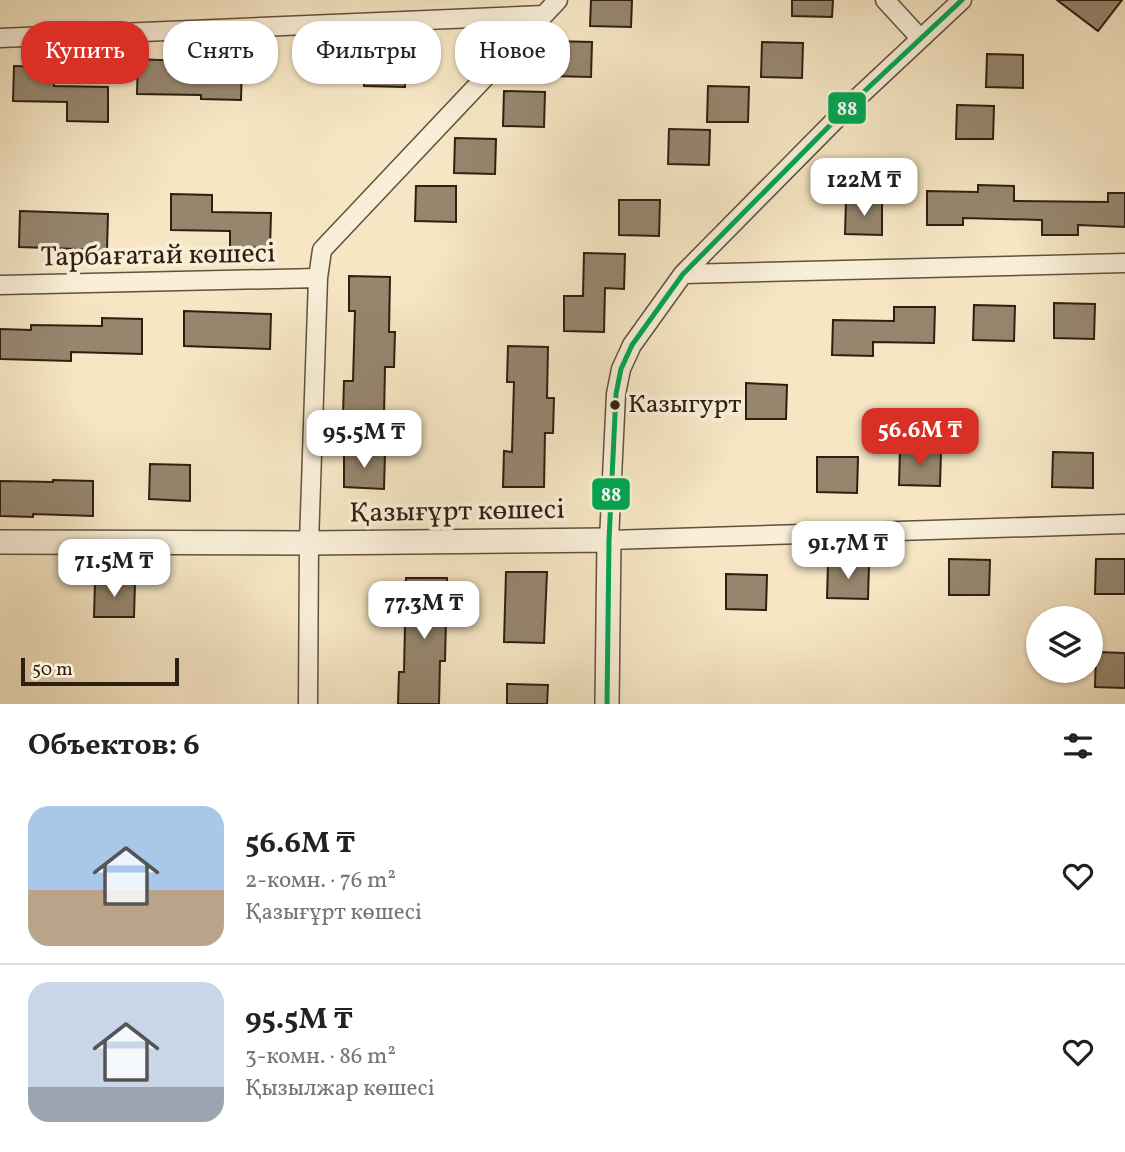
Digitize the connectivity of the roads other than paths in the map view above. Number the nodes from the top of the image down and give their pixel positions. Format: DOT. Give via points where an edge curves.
graph roads {
  1 [pos="558,0"];
  2 [pos="884,0"];
  3 [pos="962,0"];
  4 [pos="544,15"];
  5 [pos="0,38"];
  6 [pos="920,38"];
  7 [pos="1125,262"];
  8 [pos="683,274"];
  9 [pos="318,278"];
  10 [pos="0,285"];
  11 [pos="1125,524"];
  12 [pos="609,540"];
  13 [pos="0,542"];
  14 [pos="309,543"];
  15 [pos="308,704"];
  16 [pos="607,704"];
  1 -- 4 [label="street"];
  2 -- 6 [label="street"];
  3 -- 6 [label="street"];
  4 -- 5 [label="street"];
  4 -- 9 [label="street" via="322,250"];
  6 -- 8 [label="street"];
  7 -- 8 [label="street"];
  8 -- 12 [label="street" via="632,345 621,369"];
  9 -- 10 [label="street, Тарбағатай көшесі"];
  9 -- 14 [label="street"];
  11 -- 12 [label="street, Қазығұрт көшесі"];
  12 -- 14 [label="street, Қазығұрт көшесі"];
  12 -- 16 [label="street"];
  13 -- 14 [label="street, Қазығұрт көшесі"];
  14 -- 15 [label="street"];
}
